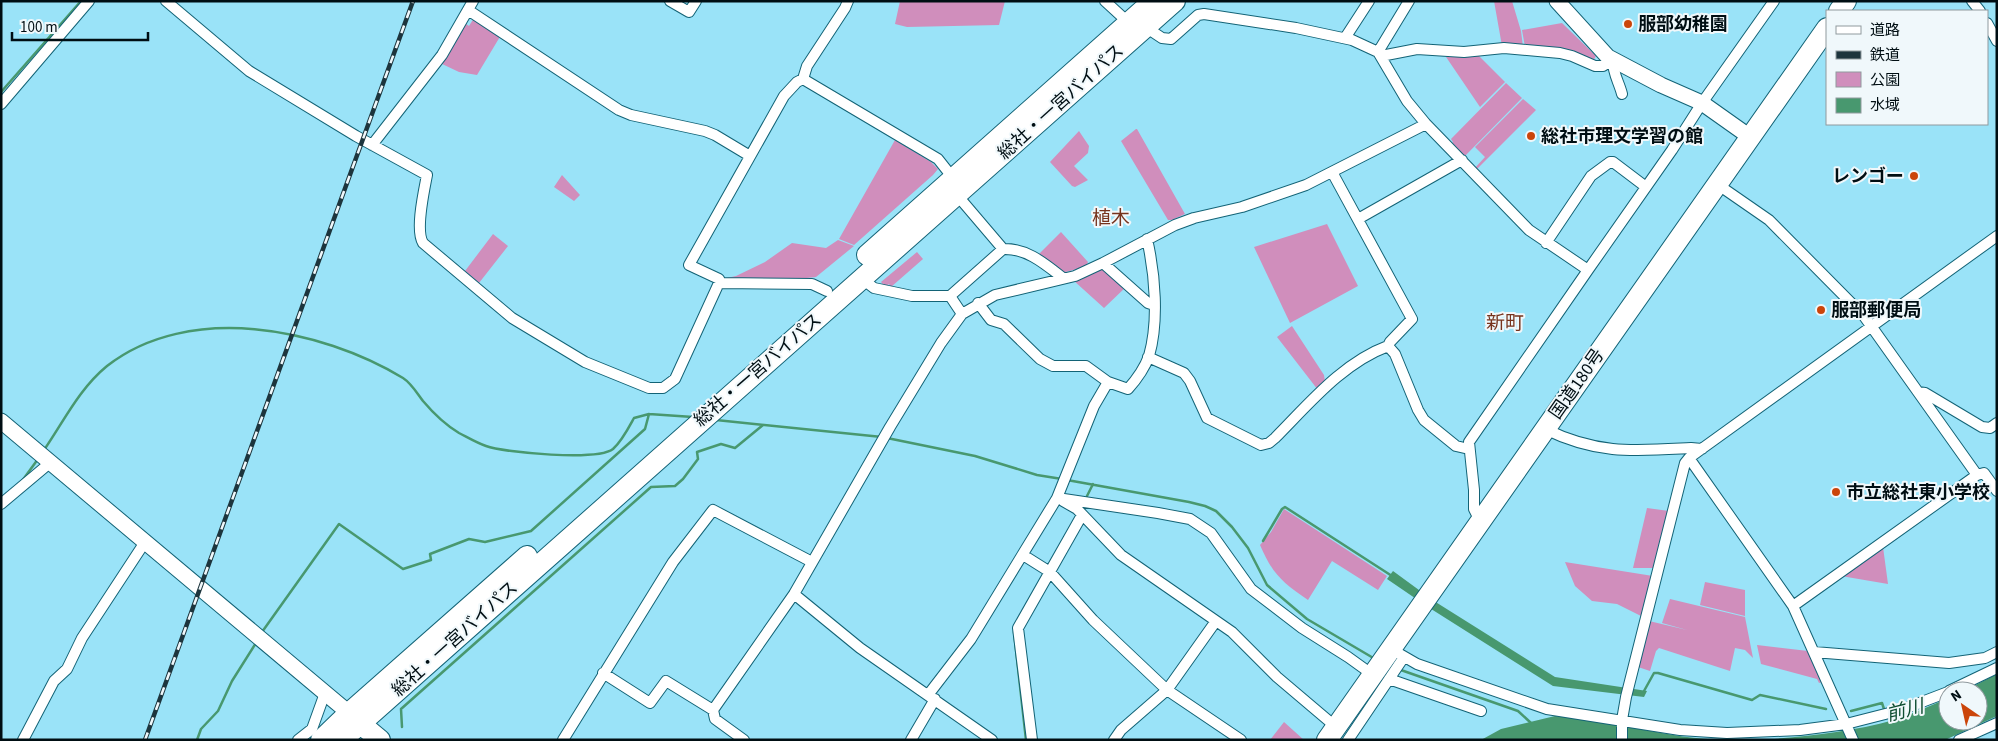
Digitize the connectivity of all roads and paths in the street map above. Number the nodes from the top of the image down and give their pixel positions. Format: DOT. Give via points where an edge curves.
graph roads {
  1 [pos="89,1"];
  2 [pos="166,1"];
  3 [pos="670,1"];
  4 [pos="696,1"];
  5 [pos="848,1"];
  6 [pos="1105,1"];
  7 [pos="1153,1"];
  8 [pos="1175,1"];
  9 [pos="1369,1"];
  10 [pos="1409,1"];
  11 [pos="1557,1"];
  12 [pos="1774,1"];
  13 [pos="471,6"];
  14 [pos="1137,25"];
  15 [pos="1988,25"];
  16 [pos="1826,29"];
  17 [pos="1345,38"];
  18 [pos="1997,41"];
  19 [pos="1379,54"];
  20 [pos="1613,59"];
  21 [pos="803,79"];
  22 [pos="1622,94"];
  23 [pos="1702,103"];
  24 [pos="1,104"];
  25 [pos="1426,124"];
  26 [pos="1750,137"];
  27 [pos="372,145"];
  28 [pos="750,156"];
  29 [pos="1462,160"];
  30 [pos="1332,172"];
  31 [pos="1717,184"];
  32 [pos="955,186"];
  33 [pos="1646,187"];
  34 [pos="1358,219"];
  35 [pos="1997,236"];
  36 [pos="1147,239"];
  37 [pos="1546,243"];
  38 [pos="1003,248"];
  39 [pos="1103,263"];
  40 [pos="1588,270"];
  41 [pos="861,278"];
  42 [pos="1063,278"];
  43 [pos="721,283"];
  44 [pos="836,289"];
  45 [pos="950,296"];
  46 [pos="978,303"];
  47 [pos="1154,305"];
  48 [pos="962,314"];
  49 [pos="1872,327"];
  50 [pos="1388,346"];
  51 [pos="1148,358"];
  52 [pos="1108,382"];
  53 [pos="1918,392"];
  54 [pos="1,421"];
  55 [pos="1997,423"];
  56 [pos="1545,429"];
  57 [pos="1469,449"];
  58 [pos="1702,449"];
  59 [pos="1689,458"];
  60 [pos="49,461"];
  61 [pos="1977,475"];
  62 [pos="1997,490"];
  63 [pos="1058,496"];
  64 [pos="1,504"];
  65 [pos="1082,515"];
  66 [pos="1480,521"];
  67 [pos="146,542"];
  68 [pos="1023,555"];
  69 [pos="812,562"];
  70 [pos="1048,570"];
  71 [pos="794,594"];
  72 [pos="1793,606"];
  73 [pos="1216,621"];
  74 [pos="1814,652"];
  75 [pos="1997,652"];
  76 [pos="1396,655"];
  77 [pos="1997,668"];
  78 [pos="603,673"];
  79 [pos="1382,675"];
  80 [pos="1970,681"];
  81 [pos="1167,690"];
  82 [pos="325,694"];
  83 [pos="1938,695"];
  84 [pos="932,697"];
  85 [pos="713,710"];
  86 [pos="1481,711"];
  87 [pos="354,718"];
  88 [pos="1622,721"];
  89 [pos="1997,723"];
  90 [pos="1846,725"];
  91 [pos="1337,735"];
  92 [pos="23,740"];
  93 [pos="298,740"];
  94 [pos="321,740"];
  95 [pos="342,740"];
  96 [pos="380,740"];
  97 [pos="563,740"];
  98 [pos="744,740"];
  99 [pos="911,740"];
  100 [pos="992,740"];
  101 [pos="1032,740"];
  102 [pos="1114,740"];
  103 [pos="1241,740"];
  104 [pos="1622,740"];
  105 [pos="1853,740"];
  106 [pos="1959,740"];
  1 -- 24 [label="street"];
  2 -- 27 [label="street" via="249,71"];
  3 -- 4 [label="street" via="689,12"];
  5 -- 21 [label="street"];
  6 -- 14 [label="street"];
  7 -- 14 [label="highway, 総社・一宮バイパス"];
  8 -- 14 [label="highway, 総社・一宮バイパス"];
  9 -- 17 [label="street"];
  10 -- 19 [label="street"];
  11 -- 20 [label="street"];
  12 -- 23 [label="street"];
  13 -- 27 [label="street" via="442,55"];
  13 -- 28 [label="street" via="619,110 705,131"];
  14 -- 17 [label="street" via="1162,38 1171,39 1198,14 1204,14"];
  14 -- 32 [label="highway, 総社・一宮バイパス"];
  15 -- 18 [label="street"];
  16 -- 26 [label="highway, 国道180号"];
  17 -- 19 [label="street"];
  19 -- 20 [label="street" via="1417,49 1464,52 1504,48 1560,53 1595,66 1603,66"];
  19 -- 25 [label="street" via="1407,101"];
  20 -- 22 [label="street" via="1612,69"];
  20 -- 23 [label="street"];
  21 -- 28 [label="street" via="784,96"];
  21 -- 32 [label="street" via="938,159"];
  23 -- 26 [label="street"];
  23 -- 33 [label="street"];
  25 -- 29 [label="street"];
  25 -- 30 [label="street"];
  26 -- 31 [label="highway, 国道180号"];
  27 -- 43 [label="street" via="427,175 422,199 420,234 423,243 512,318 585,362 627,380 655,389 663,388 675,379"];
  28 -- 43 [label="street" via="689,265 719,279"];
  29 -- 34 [label="street"];
  29 -- 37 [label="street"];
  30 -- 34 [label="street"];
  30 -- 36 [label="street" via="1306,185 1242,207 1194,218"];
  31 -- 49 [label="street" via="1769,220"];
  31 -- 56 [label="highway, 国道180号"];
  32 -- 38 [label="street"];
  32 -- 41 [label="highway, 総社・一宮バイパス"];
  32 -- 44 [label="highway, 総社・一宮バイパス"];
  33 -- 37 [label="street" via="1610,162 1591,176"];
  33 -- 40 [label="street"];
  34 -- 50 [label="street" via="1412,319"];
  35 -- 49 [label="street"];
  36 -- 39 [label="street"];
  36 -- 47 [label="street" via="1154,280"];
  37 -- 40 [label="street"];
  38 -- 42 [label="street" via="1015,248 1040,260"];
  38 -- 45 [label="street"];
  39 -- 42 [label="street"];
  39 -- 47 [label="street"];
  40 -- 57 [label="street" via="1469,442"];
  41 -- 44 [label="highway, 総社・一宮バイパス"];
  41 -- 45 [label="street" via="874,288 912,296"];
  42 -- 46 [label="street" via="995,295"];
  43 -- 44 [label="street" via="812,284"];
  44 -- 87 [label="highway, 総社・一宮バイパス"];
  45 -- 48 [label="street"];
  46 -- 48 [label="street"];
  46 -- 52 [label="street" via="990,320 1004,324 1040,359 1052,366 1086,366"];
  47 -- 51 [label="street"];
  48 -- 69 [label="street" via="890,427"];
  49 -- 53 [label="street"];
  49 -- 58 [label="street"];
  50 -- 51 [label="street" via="1332,380 1275,438 1261,445 1207,418 1184,373"];
  50 -- 57 [label="street" via="1395,354 1424,420 1456,446"];
  51 -- 52 [label="street" via="1128,389"];
  52 -- 63 [label="street" via="1094,406"];
  53 -- 55 [label="street" via="1982,427 1990,428"];
  53 -- 61 [label="street"];
  54 -- 60 [label="street"];
  56 -- 58 [label="street" via="1562,438 1601,448 1627,451"];
  56 -- 66 [label="highway, 国道180号"];
  57 -- 66 [label="street" via="1474,509"];
  58 -- 59 [label="street"];
  59 -- 72 [label="street"];
  59 -- 88 [label="street"];
  60 -- 64 [label="street"];
  60 -- 67 [label="street"];
  61 -- 62 [label="street" via="1984,473"];
  61 -- 72 [label="street"];
  63 -- 65 [label="street"];
  63 -- 68 [label="street"];
  63 -- 79 [label="street" via="1190,519 1211,533 1251,589 1302,628"];
  65 -- 70 [label="street"];
  65 -- 73 [label="street" via="1121,555"];
  66 -- 76 [label="highway, 国道180号" via="1425,600"];
  67 -- 82 [label="street"];
  67 -- 92 [label="street" via="82,638 67,669 54,681"];
  68 -- 70 [label="street"];
  68 -- 84 [label="street"];
  69 -- 71 [label="street"];
  69 -- 78 [label="street" via="712,510 673,562"];
  70 -- 81 [label="street" via="1093,620"];
  70 -- 101 [label="street" via="1018,628"];
  71 -- 84 [label="street" via="860,648"];
  71 -- 85 [label="street"];
  72 -- 74 [label="street"];
  73 -- 81 [label="street"];
  73 -- 91 [label="street" via="1232,632"];
  74 -- 75 [label="street" via="1949,663 1985,658"];
  74 -- 90 [label="street"];
  76 -- 79 [label="highway, 国道180号"];
  76 -- 88 [label="street" via="1548,709"];
  77 -- 80 [label="street"];
  78 -- 85 [label="street" via="650,703 666,681"];
  78 -- 97 [label="street"];
  79 -- 86 [label="street"];
  79 -- 91 [label="highway, 国道180号"];
  81 -- 102 [label="street"];
  81 -- 103 [label="street"];
  82 -- 87 [label="street"];
  82 -- 93 [label="street" via="312,729"];
  83 -- 90 [label="street"];
  84 -- 99 [label="street"];
  84 -- 100 [label="street"];
  85 -- 98 [label="street" via="715,719"];
  87 -- 94 [label="highway, 総社・一宮バイパス"];
  87 -- 95 [label="highway, 総社・一宮バイパス"];
  87 -- 96 [label="highway"];
  88 -- 90 [label="street" via="1727,733"];
  88 -- 104 [label="street"];
  89 -- 106 [label="street"];
  90 -- 105 [label="street"];
}
